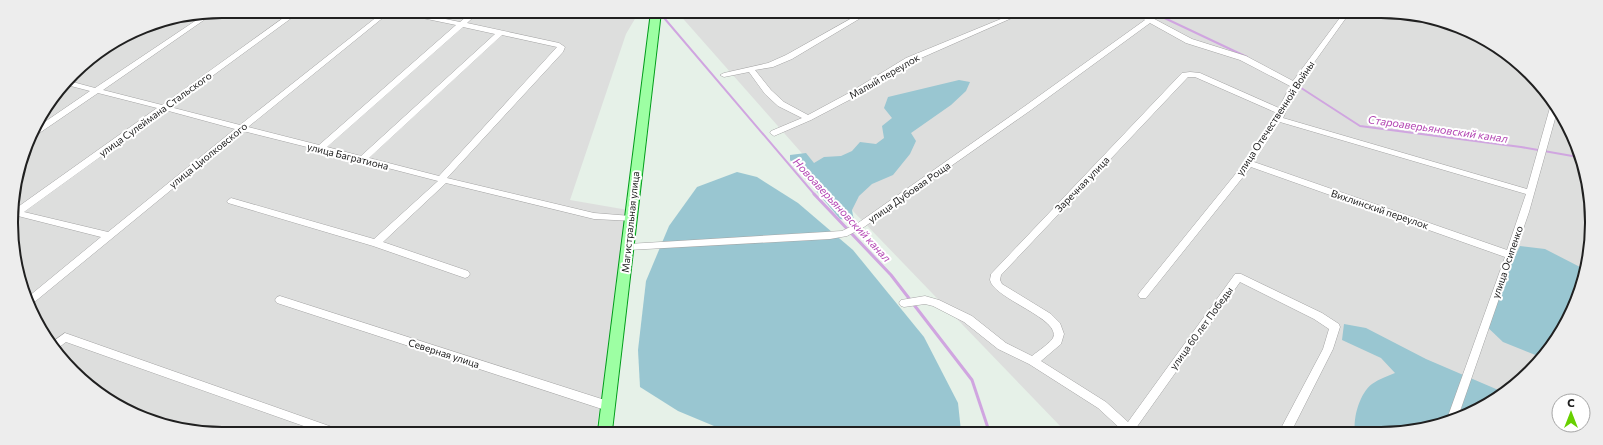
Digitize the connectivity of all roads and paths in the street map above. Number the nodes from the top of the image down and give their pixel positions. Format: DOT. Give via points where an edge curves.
graph roads {
  1 [pos="288,18"];
  2 [pos="378,18"];
  3 [pos="432,18"];
  4 [pos="469,18"];
  5 [pos="655,18"];
  6 [pos="857,18"];
  7 [pos="1009,18"];
  8 [pos="1146,18"];
  9 [pos="1343,18"];
  10 [pos="202,19"];
  11 [pos="1149,20"];
  12 [pos="462,24"];
  13 [pos="501,32"];
  14 [pos="751,70"];
  15 [pos="724,75"];
  16 [pos="72,84"];
  17 [pos="1294,85"];
  18 [pos="96,91"];
  19 [pos="164,108"];
  20 [pos="1553,113"];
  21 [pos="1279,115"];
  22 [pos="808,118"];
  23 [pos="41,128"];
  24 [pos="241,128"];
  25 [pos="774,133"];
  26 [pos="319,149"];
  27 [pos="362,159"];
  28 [pos="1249,163"];
  29 [pos="442,180"];
  30 [pos="1531,193"];
  31 [pos="231,201"];
  32 [pos="18,210"];
  33 [pos="18,214"];
  34 [pos="631,219"];
  35 [pos="109,236"];
  36 [pos="376,243"];
  37 [pos="628,247"];
  38 [pos="1510,255"];
  39 [pos="465,274"];
  40 [pos="1143,295"];
  41 [pos="33,298"];
  42 [pos="280,300"];
  43 [pos="904,303"];
  44 [pos="57,343"];
  45 [pos="1033,361"];
  46 [pos="608,406"];
  47 [pos="1454,413"];
  48 [pos="320,427"];
  49 [pos="605,427"];
  50 [pos="1127,427"];
  51 [pos="1132,427"];
  52 [pos="1288,427"];
  1 -- 19 [label="street, улица Сулеймана Стальского"];
  2 -- 24 [label="street, улица Циолковского"];
  3 -- 12 [label="street"];
  4 -- 12 [label="street"];
  5 -- 34 [label="main road, Магистральная улица"];
  6 -- 14 [label="street" via="789,56"];
  7 -- 22 [label="street, Малый переулок" via="909,60"];
  8 -- 11 [label="street"];
  9 -- 17 [label="street, улица Отечественной Войны"];
  10 -- 18 [label="street"];
  11 -- 17 [label="street" via="1190,41 1243,58"];
  11 -- 37 [label="street, улица Дубовая Роща" via="1016,117 861,225 844,234"];
  12 -- 13 [label="street"];
  12 -- 26 [label="street"];
  13 -- 27 [label="street"];
  13 -- 29 [label="street" via="561,47"];
  14 -- 15 [label="street"];
  14 -- 22 [label="street" via="781,104"];
  16 -- 18 [label="street, улица Багратиона"];
  17 -- 21 [label="street, улица Отечественной Войны"];
  18 -- 19 [label="street, улица Багратиона"];
  18 -- 23 [label="street"];
  19 -- 24 [label="street, улица Багратиона"];
  19 -- 32 [label="street, улица Сулеймана Стальского"];
  20 -- 30 [label="street, улица Осипенко"];
  21 -- 28 [label="street, улица Отечественной Войны"];
  21 -- 30 [label="street"];
  21 -- 45 [label="street, Заречная улица" via="1197,75 1186,75 996,274 995,280 999,287 1047,317 1056,326 1057,341"];
  22 -- 25 [label="street, Малый переулок"];
  24 -- 26 [label="street, улица Багратиона"];
  24 -- 35 [label="street, улица Циолковского"];
  26 -- 27 [label="street, улица Багратиона"];
  27 -- 29 [label="street, улица Багратиона"];
  28 -- 38 [label="street, Вихлинский переулок"];
  28 -- 40 [label="street, улица Отечественной Войны"];
  29 -- 34 [label="street, улица Багратиона" via="594,216"];
  29 -- 36 [label="street"];
  30 -- 38 [label="street, улица Осипенко"];
  31 -- 36 [label="street"];
  33 -- 35 [label="street"];
  34 -- 37 [label="main road, Магистральная улица"];
  35 -- 41 [label="street, улица Циолковского"];
  36 -- 39 [label="street"];
  37 -- 46 [label="main road, Магистральная улица"];
  38 -- 47 [label="street, улица Осипенко"];
  42 -- 46 [label="street, Северная улица"];
  43 -- 45 [label="street" via="925,300 936,303 968,319 1002,346"];
  44 -- 48 [label="street" via="65,337"];
  45 -- 50 [label="street" via="1102,405"];
  46 -- 49 [label="main road, Магистральная улица"];
  51 -- 52 [label="street, улица 60 лет Победы" via="1238,277 1335,326 1328,349"];
}
